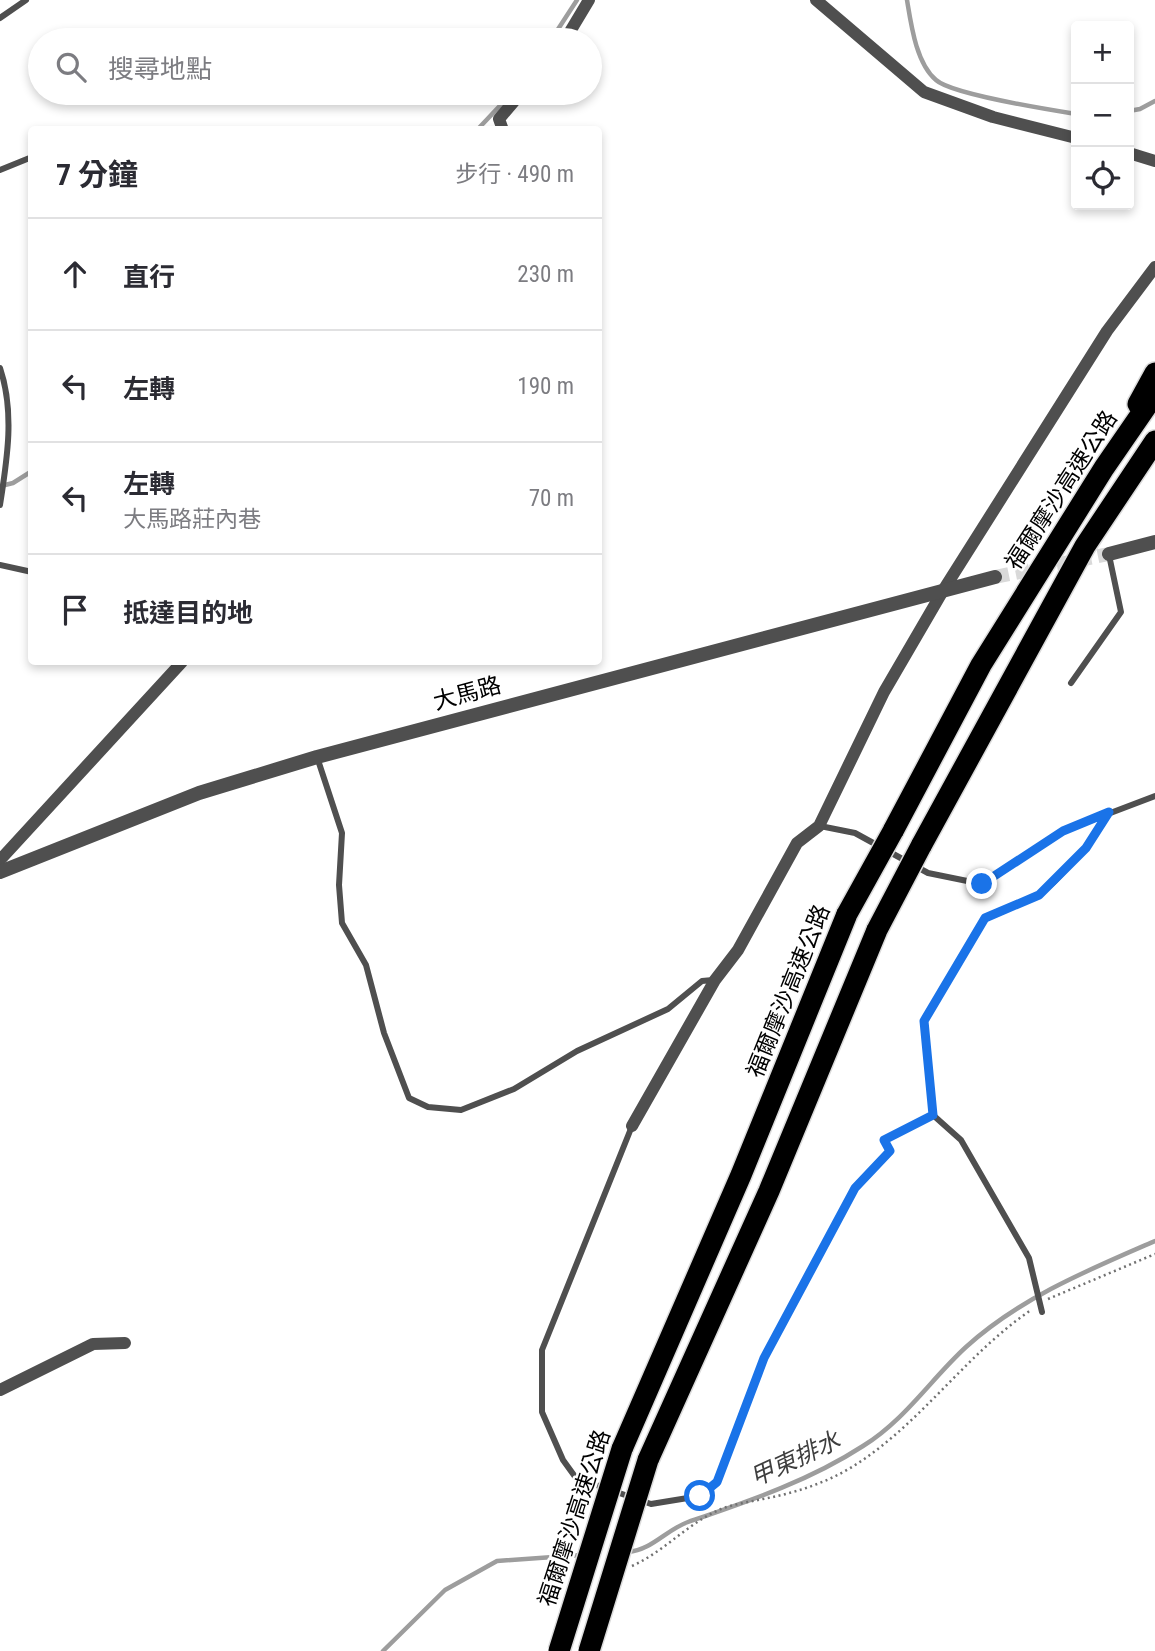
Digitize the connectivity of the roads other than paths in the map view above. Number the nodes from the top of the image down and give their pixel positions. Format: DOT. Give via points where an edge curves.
graph roads {
  1 [pos="26,0"];
  2 [pos="589,0"];
  3 [pos="816,0"];
  4 [pos="0,18"];
  5 [pos="572,28"];
  6 [pos="511,105"];
  7 [pos="502,126"];
  8 [pos="1071,137"];
  9 [pos="1134,154"];
  10 [pos="28,159"];
  11 [pos="1155,160"];
  12 [pos="0,170"];
  13 [pos="1155,267"];
  14 [pos="0,368"];
  15 [pos="1155,373"];
  16 [pos="1155,394"];
  17 [pos="1155,441"];
  18 [pos="1155,465"];
  19 [pos="1104,468"];
  20 [pos="0,505"];
  21 [pos="1155,542"];
  22 [pos="1086,546"];
  23 [pos="1109,554"];
  24 [pos="0,565"];
  25 [pos="28,571"];
  26 [pos="995,577"];
  27 [pos="944,589"];
  28 [pos="179,665"];
  29 [pos="1071,683"];
  30 [pos="317,757"];
  31 [pos="1155,796"];
  32 [pos="1109,812"];
  33 [pos="818,826"];
  34 [pos="0,860"];
  35 [pos="0,872"];
  36 [pos="715,980"];
  37 [pos="933,1115"];
  38 [pos="632,1126"];
  39 [pos="1042,1312"];
  40 [pos="125,1343"];
  41 [pos="0,1390"];
  42 [pos="559,1651"];
  43 [pos="589,1651"];
  1 -- 4 [label="lane"];
  2 -- 5 [label="street"];
  3 -- 8 [label="street" via="924,92 993,117"];
  6 -- 7 [label="street" via="499,118"];
  9 -- 11 [label="street"];
  10 -- 12 [label="lane"];
  13 -- 27 [label="street" via="1107,331"];
  14 -- 20 [label="lane" via="8,392 7,461"];
  15 -- 19 [label="highway"];
  16 -- 19 [label="highway, 福爾摩沙高速公路"];
  17 -- 22 [label="highway"];
  18 -- 22 [label="highway"];
  19 -- 42 [label="highway, 福爾摩沙高速公路, bridge" via="981,665 847,914 622,1449"];
  21 -- 23 [label="street"];
  22 -- 43 [label="highway, bridge" via="877,929 769,1191 648,1460"];
  23 -- 29 [label="lane" via="1121,612"];
  24 -- 25 [label="lane"];
  26 -- 27 [label="street, 大馬路"];
  27 -- 30 [label="street, 大馬路"];
  27 -- 33 [label="street" via="884,692"];
  28 -- 34 [label="street"];
  30 -- 35 [label="street, 大馬路" via="199,793"];
  30 -- 36 [label="lane" via="342,833 342,923 366,965 384,1033 409,1098 428,1107 461,1110 514,1089 577,1051 668,1009 702,981"];
  31 -- 32 [label="lane"];
  32 -- 33 [label="lane" via="1063,831 982,884 928,873 855,833"];
  32 -- 37 [label="lane" via="1086,848 1039,895 985,918 924,1021"];
  33 -- 36 [label="street" via="797,843 738,950"];
  36 -- 38 [label="street"];
  37 -- 38 [label="lane" via="884,1140 890,1151 855,1188 764,1358 717,1482 700,1496 651,1504 576,1478 542,1412 542,1350"];
  37 -- 39 [label="lane" via="961,1140 1029,1258"];
  40 -- 41 [label="street" via="93,1344"];
}
